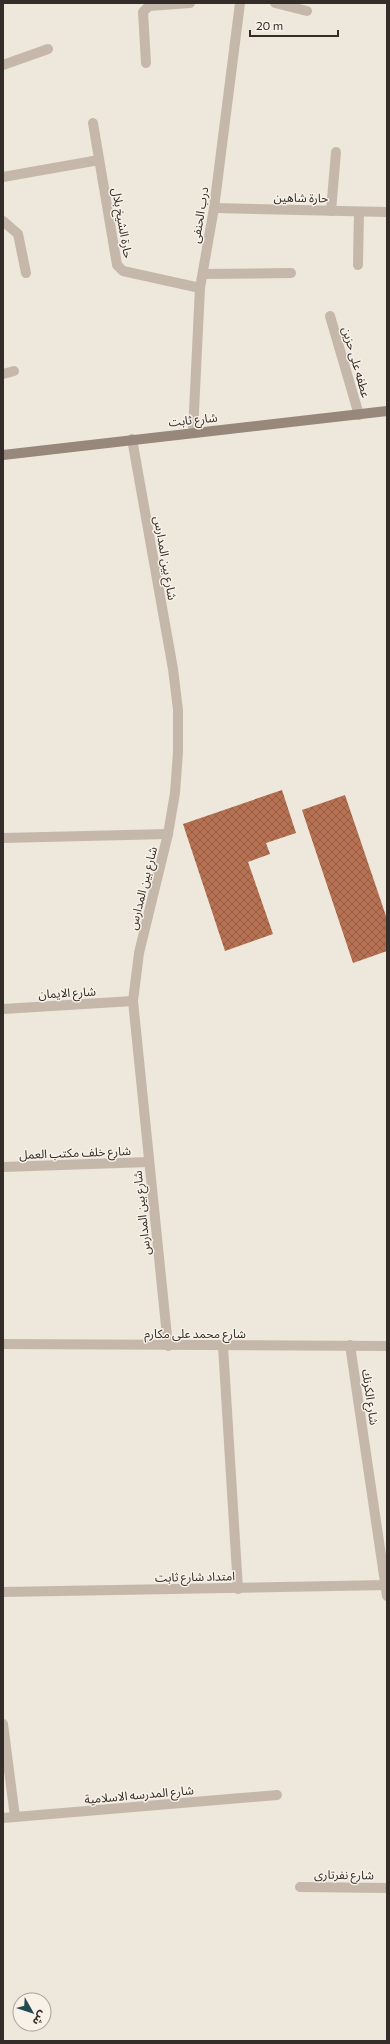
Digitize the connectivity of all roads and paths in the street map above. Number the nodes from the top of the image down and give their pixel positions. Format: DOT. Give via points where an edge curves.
graph roads {
  1 [pos="190,3"];
  2 [pos="240,3"];
  3 [pos="274,3"];
  4 [pos="307,11"];
  5 [pos="48,49"];
  6 [pos="146,63"];
  7 [pos="3,65"];
  8 [pos="93,123"];
  9 [pos="336,152"];
  10 [pos="99,160"];
  11 [pos="3,177"];
  12 [pos="214,208"];
  13 [pos="331,211"];
  14 [pos="359,212"];
  15 [pos="387,212"];
  16 [pos="3,220"];
  17 [pos="358,265"];
  18 [pos="26,273"];
  19 [pos="291,273"];
  20 [pos="203,274"];
  21 [pos="200,288"];
  22 [pos="330,316"];
  23 [pos="14,371"];
  24 [pos="3,374"];
  25 [pos="387,411"];
  26 [pos="359,415"];
  27 [pos="193,432"];
  28 [pos="132,439"];
  29 [pos="3,455"];
  30 [pos="168,834"];
  31 [pos="3,838"];
  32 [pos="133,1001"];
  33 [pos="3,1009"];
  34 [pos="149,1162"];
  35 [pos="3,1167"];
  36 [pos="3,1344"];
  37 [pos="350,1345"];
  38 [pos="168,1346"];
  39 [pos="223,1346"];
  40 [pos="387,1346"];
  41 [pos="238,1588"];
  42 [pos="386,1589"];
  43 [pos="3,1592"];
  44 [pos="3,1724"];
  45 [pos="277,1795"];
  46 [pos="15,1817"];
  47 [pos="3,1818"];
  48 [pos="300,1887"];
  49 [pos="387,1888"];
  1 -- 6 [label="street" via="149,6 145,9 143,12"];
  2 -- 12 [label="street, درب الحنفى"];
  3 -- 4 [label="street"];
  5 -- 7 [label="street"];
  8 -- 10 [label="street, حارة الشيخ بلال"];
  9 -- 13 [label="street"];
  10 -- 11 [label="street"];
  10 -- 21 [label="street, حارة الشيخ بلال" via="116,261 120,269"];
  12 -- 13 [label="street, حارة شاهين"];
  12 -- 20 [label="street, درب الحنفى"];
  13 -- 14 [label="street, حارة شاهين"];
  14 -- 15 [label="street, حارة شاهين"];
  14 -- 17 [label="street"];
  16 -- 18 [label="street" via="18,234"];
  19 -- 20 [label="street"];
  20 -- 21 [label="street, درب الحنفى"];
  21 -- 27 [label="street, درب الحنفى"];
  22 -- 26 [label="street, عطفه على حزين"];
  23 -- 24 [label="street"];
  25 -- 26 [label="main road, شارع ثابت"];
  26 -- 27 [label="main road, شارع ثابت"];
  27 -- 28 [label="main road, شارع ثابت"];
  28 -- 29 [label="main road, شارع ثابت"];
  28 -- 30 [label="street, شارع بين المدارس" via="178,710 175,793"];
  30 -- 31 [label="street"];
  30 -- 32 [label="street, شارع بين المدارس" via="139,953"];
  32 -- 33 [label="street, شارع الايمان"];
  32 -- 34 [label="street, شارع بين المدارس"];
  34 -- 35 [label="street, شارع خلف مكتب العمل"];
  34 -- 38 [label="street, شارع بين المدارس"];
  36 -- 38 [label="street, شارع محمد على مكارم"];
  37 -- 39 [label="street, شارع محمد على مكارم"];
  37 -- 40 [label="street, شارع محمد على مكارم"];
  37 -- 42 [label="street, شارع الكرنك"];
  38 -- 39 [label="street, شارع محمد على مكارم"];
  39 -- 41 [label="street"];
  41 -- 42 [label="street, امتداد شارع ثابت"];
  41 -- 43 [label="street, امتداد شارع ثابت"];
  44 -- 46 [label="street"];
  45 -- 46 [label="street, شارع المدرسه الاسلامية"];
  46 -- 47 [label="street, شارع المدرسه الاسلامية"];
  48 -- 49 [label="street, شارع نفرتارى"];
}
